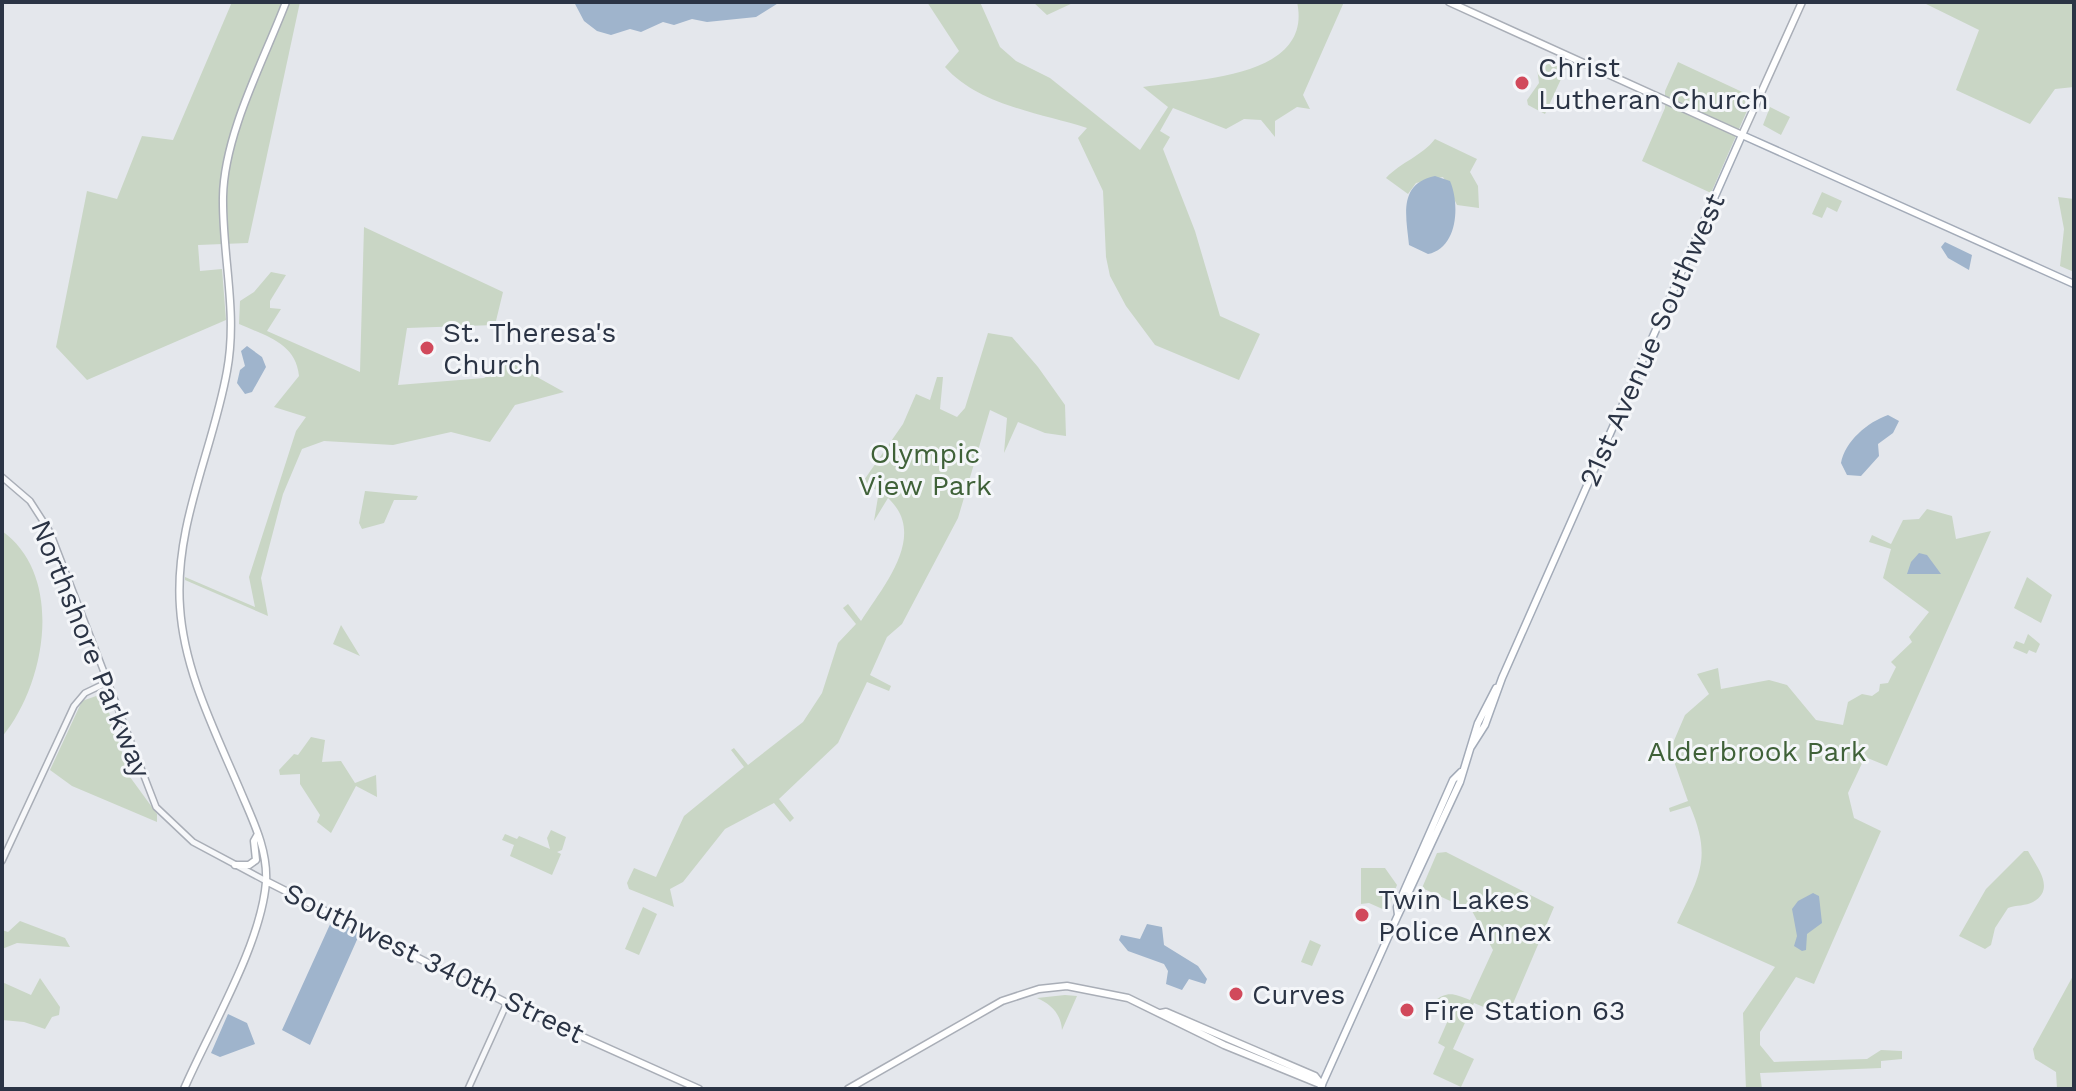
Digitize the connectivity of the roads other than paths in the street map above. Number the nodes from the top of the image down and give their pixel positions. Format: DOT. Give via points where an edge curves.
graph roads {
  1 [pos="286,2"];
  2 [pos="1449,2"];
  3 [pos="1802,2"];
  4 [pos="1742,135"];
  5 [pos="2074,284"];
  6 [pos="2,477"];
  7 [pos="106,683"];
  8 [pos="174,828"];
  9 [pos="258,834"];
  10 [pos="2,861"];
  11 [pos="235,865"];
  12 [pos="266,881"];
  13 [pos="507,1003"];
  14 [pos="1161,1013"];
  15 [pos="1224,1045"];
  16 [pos="1243,1046"];
  17 [pos="1321,1087"];
  18 [pos="184,1089"];
  19 [pos="468,1089"];
  20 [pos="699,1089"];
  21 [pos="848,1089"];
  22 [pos="1330,1089"];
  1 -- 9 [label="main road" via="228,158 223,195 231,347 187,526 179,587 187,655"];
  2 -- 4 [label="main road"];
  3 -- 4 [label="main road, 21st Avenue Southwest"];
  4 -- 5 [label="main road"];
  4 -- 17 [label="main road, 21st Avenue Southwest"];
  6 -- 7 [label="street, Northshore Parkway" via="30,501 50,532"];
  7 -- 8 [label="street, Northshore Parkway" via="149,795"];
  7 -- 10 [label="street" via="85,693 74,706"];
  8 -- 11 [label="street, Southwest 340th Street"];
  9 -- 11 [label="main road" via="256,860"];
  9 -- 12 [label="main road"];
  11 -- 12 [label="street, Southwest 340th Street"];
  12 -- 13 [label="main road, Southwest 340th Street"];
  12 -- 18 [label="main road" via="256,927"];
  13 -- 19 [label="street"];
  13 -- 20 [label="main road, Southwest 340th Street"];
  14 -- 15 [label="main road"];
  14 -- 16 [label="main road"];
  14 -- 21 [label="main road" via="1093,988 1039,989 995,1004"];
  15 -- 16 [label="main road"];
  15 -- 17 [label="main road"];
  16 -- 17 [label="main road" via="1315,1076"];
  17 -- 22 [label="main road"];
}
